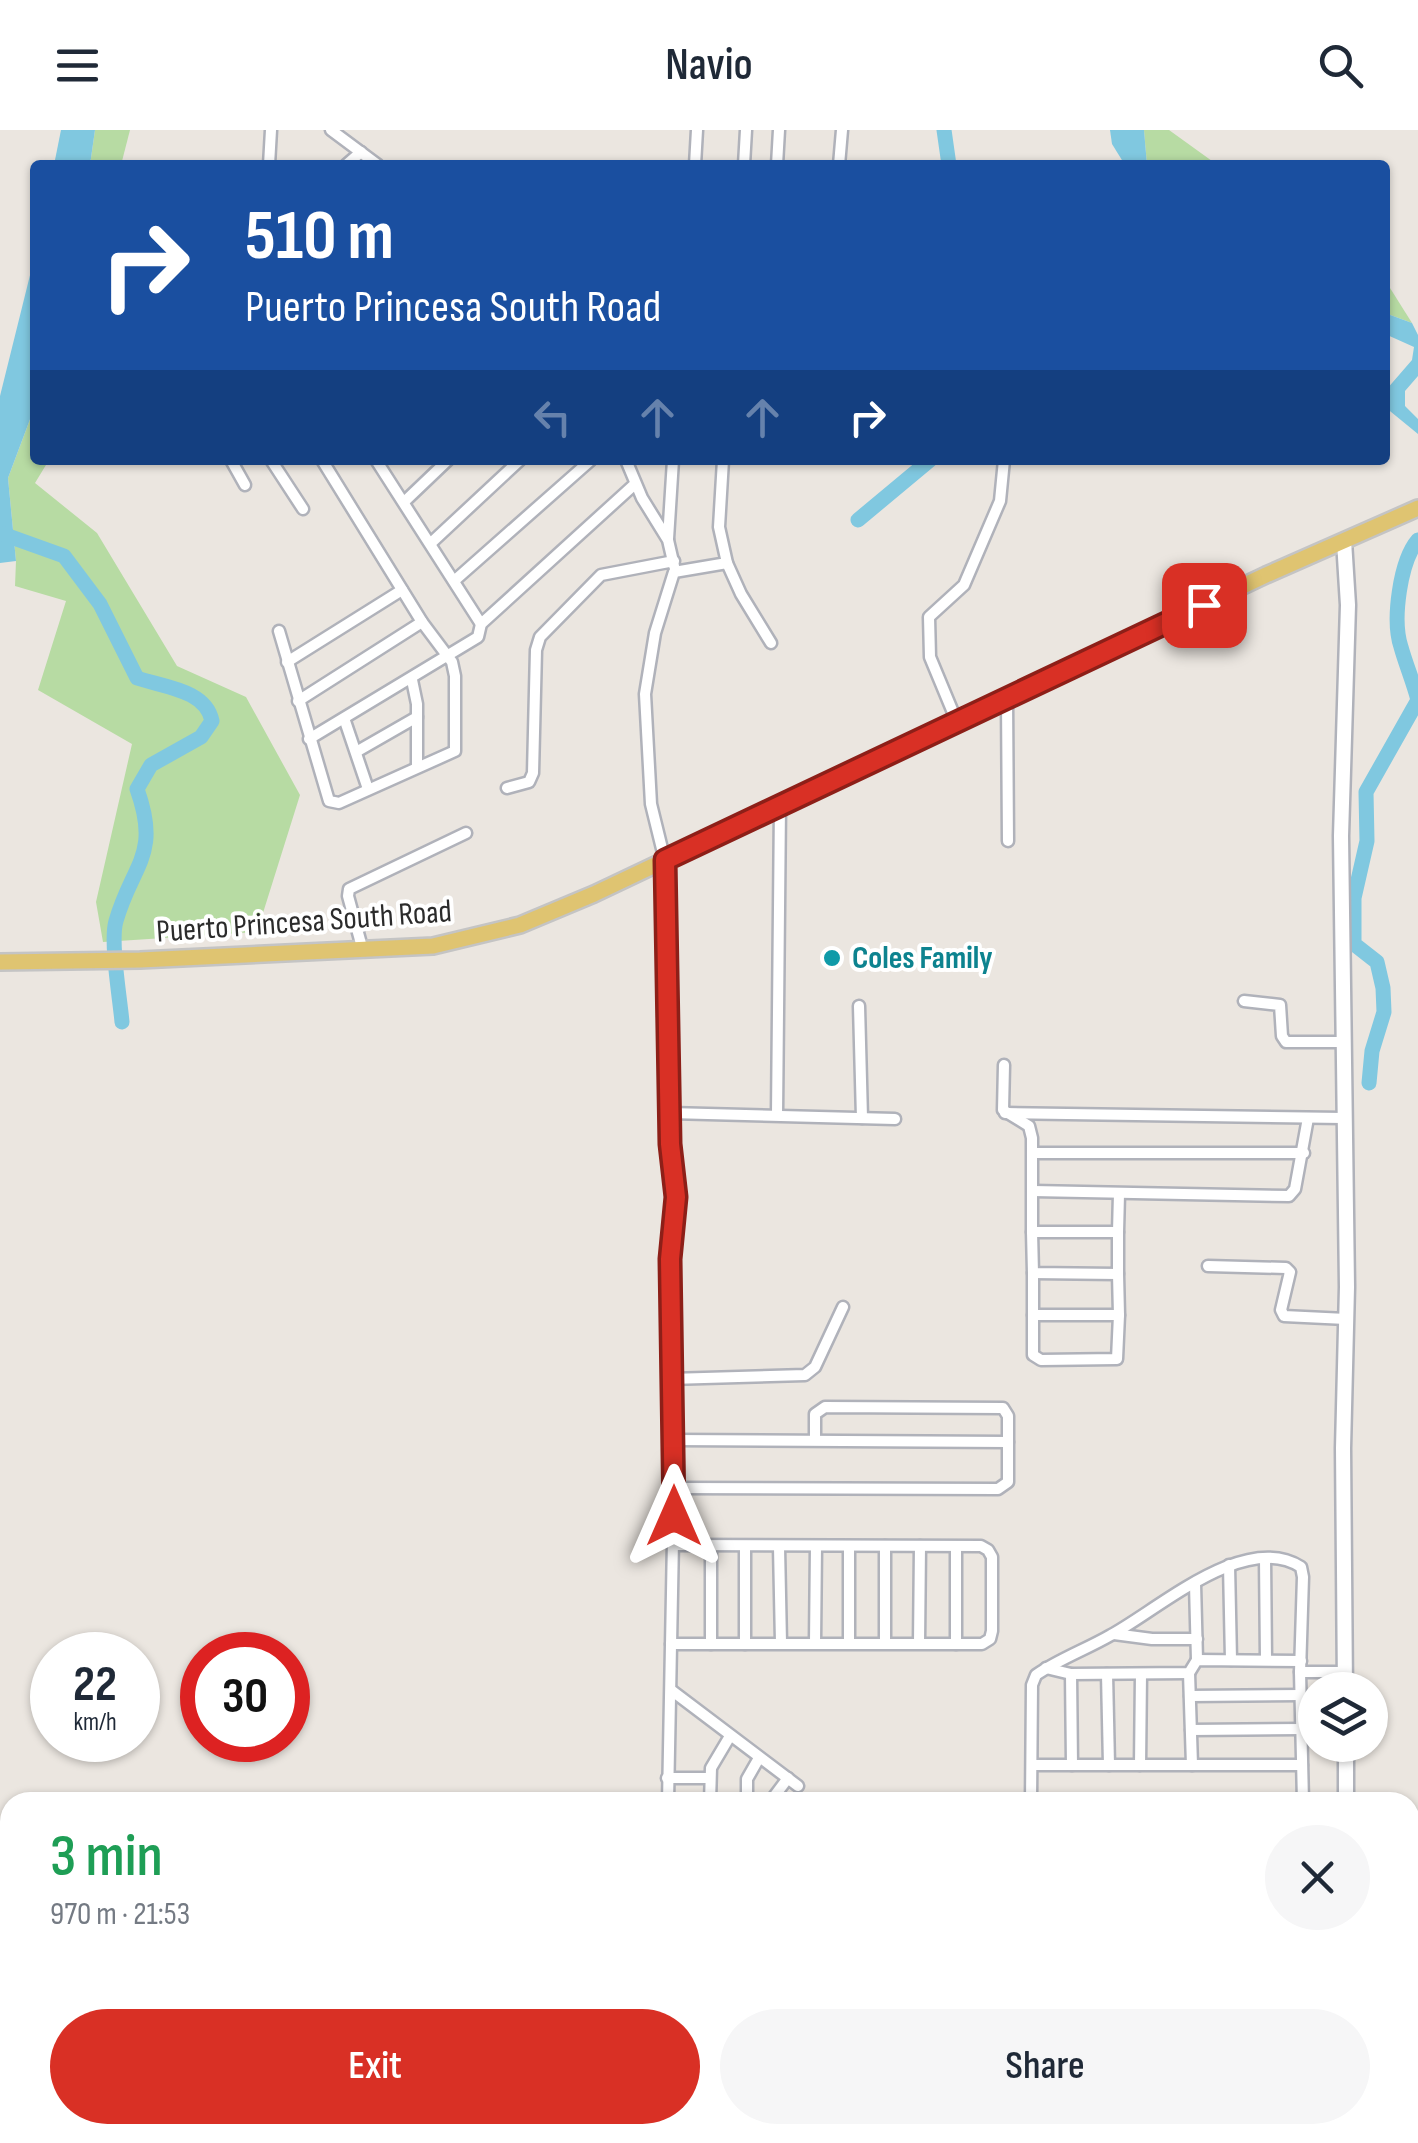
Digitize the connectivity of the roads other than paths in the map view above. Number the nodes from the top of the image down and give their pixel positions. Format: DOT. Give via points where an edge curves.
graph roads {
  1 [pos="271,130"];
  2 [pos="331,130"];
  3 [pos="698,130"];
  4 [pos="746,130"];
  5 [pos="779,130"];
  6 [pos="842,130"];
  7 [pos="361,152"];
  8 [pos="268,160"];
  9 [pos="352,160"];
  10 [pos="371,160"];
  11 [pos="695,160"];
  12 [pos="744,160"];
  13 [pos="776,160"];
  14 [pos="839,160"];
  15 [pos="234,465"];
  16 [pos="274,465"];
  17 [pos="325,465"];
  18 [pos="380,465"];
  19 [pos="443,465"];
  20 [pos="515,465"];
  21 [pos="585,465"];
  22 [pos="628,465"];
  23 [pos="674,465"];
  24 [pos="723,465"];
  25 [pos="1004,465"];
  26 [pos="636,484"];
  27 [pos="245,485"];
  28 [pos="404,502"];
  29 [pos="1418,508"];
  30 [pos="302,509"];
  31 [pos="668,540"];
  32 [pos="1344,540"];
  33 [pos="431,543"];
  34 [pos="728,563"];
  35 [pos="674,567"];
  36 [pos="454,582"];
  37 [pos="402,590"];
  38 [pos="422,622"];
  39 [pos="481,624"];
  40 [pos="279,631"];
  41 [pos="770,643"];
  42 [pos="449,656"];
  43 [pos="287,662"];
  44 [pos="412,680"];
  45 [pos="1007,699"];
  46 [pos="298,701"];
  47 [pos="417,717"];
  48 [pos="345,720"];
  49 [pos="957,722"];
  50 [pos="309,739"];
  51 [pos="356,752"];
  52 [pos="417,765"];
  53 [pos="507,788"];
  54 [pos="368,789"];
  55 [pos="780,805"];
  56 [pos="466,833"];
  57 [pos="1008,841"];
  58 [pos="665,860"];
  59 [pos="363,951"];
  60 [pos="0,962"];
  61 [pos="1244,1001"];
  62 [pos="859,1006"];
  63 [pos="1342,1042"];
  64 [pos="1004,1065"];
  65 [pos="670,1113"];
  66 [pos="1005,1113"];
  67 [pos="777,1115"];
  68 [pos="862,1118"];
  69 [pos="1308,1118"];
  70 [pos="1342,1118"];
  71 [pos="894,1120"];
  72 [pos="1034,1153"];
  73 [pos="1304,1153"];
  74 [pos="1033,1191"];
  75 [pos="1119,1194"];
  76 [pos="1032,1232"];
  77 [pos="1118,1232"];
  78 [pos="1208,1266"];
  79 [pos="1033,1274"];
  80 [pos="1118,1274"];
  81 [pos="843,1307"];
  82 [pos="1033,1316"];
  83 [pos="1120,1316"];
  84 [pos="1346,1319"];
  85 [pos="670,1380"];
  86 [pos="815,1439"];
  87 [pos="673,1440"];
  88 [pos="1008,1442"];
  89 [pos="674,1488"];
  90 [pos="672,1545"];
  91 [pos="711,1546"];
  92 [pos="745,1546"];
  93 [pos="816,1546"];
  94 [pos="850,1546"];
  95 [pos="885,1546"];
  96 [pos="920,1546"];
  97 [pos="778,1547"];
  98 [pos="956,1547"];
  99 [pos="1265,1559"];
  100 [pos="1230,1566"];
  101 [pos="1195,1584"];
  102 [pos="1114,1634"];
  103 [pos="1196,1639"];
  104 [pos="781,1642"];
  105 [pos="815,1642"];
  106 [pos="849,1642"];
  107 [pos="885,1642"];
  108 [pos="671,1644"];
  109 [pos="711,1644"];
  110 [pos="746,1644"];
  111 [pos="919,1644"];
  112 [pos="956,1644"];
  113 [pos="1197,1660"];
  114 [pos="1230,1660"];
  115 [pos="1266,1660"];
  116 [pos="1300,1666"];
  117 [pos="1046,1668"];
  118 [pos="1300,1672"];
  119 [pos="1345,1672"];
  120 [pos="1071,1674"];
  121 [pos="1107,1674"];
  122 [pos="1141,1674"];
  123 [pos="1189,1674"];
  124 [pos="671,1690"];
  125 [pos="1190,1696"];
  126 [pos="1298,1696"];
  127 [pos="1298,1729"];
  128 [pos="1191,1730"];
  129 [pos="730,1736"];
  130 [pos="760,1758"];
  131 [pos="1346,1762"];
  132 [pos="1302,1764"];
  133 [pos="1032,1765"];
  134 [pos="1072,1765"];
  135 [pos="1109,1765"];
  136 [pos="1140,1765"];
  137 [pos="1192,1765"];
  138 [pos="667,1778"];
  139 [pos="709,1778"];
  140 [pos="788,1778"];
  141 [pos="798,1786"];
  142 [pos="668,1792"];
  143 [pos="710,1792"];
  144 [pos="747,1792"];
  145 [pos="778,1792"];
  146 [pos="1032,1792"];
  147 [pos="1303,1792"];
  148 [pos="1346,1792"];
  1 -- 8 [label="street"];
  2 -- 7 [label="street"];
  3 -- 11 [label="street"];
  4 -- 12 [label="street"];
  5 -- 13 [label="street"];
  6 -- 14 [label="street"];
  7 -- 9 [label="street"];
  7 -- 10 [label="street"];
  15 -- 27 [label="street"];
  16 -- 30 [label="street"];
  17 -- 37 [label="street"];
  18 -- 28 [label="street"];
  19 -- 28 [label="street"];
  20 -- 33 [label="street"];
  21 -- 36 [label="street"];
  22 -- 26 [label="street"];
  23 -- 31 [label="street"];
  24 -- 34 [label="street" via="719,527"];
  25 -- 49 [label="street" via="1000,501 964,585 929,618 930,658"];
  26 -- 31 [label="street"];
  26 -- 39 [label="street"];
  28 -- 33 [label="street"];
  29 -- 32 [label="main road, Puerto Princesa South Road"];
  31 -- 35 [label="street"];
  32 -- 45 [label="main road, Puerto Princesa South Road"];
  32 -- 63 [label="street"];
  33 -- 36 [label="street"];
  34 -- 35 [label="street"];
  34 -- 41 [label="street"];
  35 -- 53 [label="street" via="602,575 540,637 533,772 529,782"];
  35 -- 58 [label="street" via="645,694 651,804"];
  36 -- 39 [label="street"];
  37 -- 38 [label="street"];
  37 -- 43 [label="street"];
  38 -- 42 [label="street"];
  38 -- 46 [label="street"];
  39 -- 42 [label="street" via="478,637"];
  40 -- 43 [label="street"];
  42 -- 44 [label="street"];
  42 -- 52 [label="street" via="456,748"];
  43 -- 46 [label="street"];
  44 -- 47 [label="street"];
  44 -- 48 [label="street"];
  45 -- 49 [label="main road, Puerto Princesa South Road"];
  45 -- 57 [label="street"];
  46 -- 50 [label="street"];
  47 -- 51 [label="street"];
  47 -- 52 [label="street"];
  48 -- 50 [label="street"];
  48 -- 51 [label="street"];
  49 -- 55 [label="main road, Puerto Princesa South Road"];
  50 -- 54 [label="street" via="329,801"];
  51 -- 54 [label="street"];
  52 -- 54 [label="street"];
  55 -- 58 [label="main road, Puerto Princesa South Road"];
  55 -- 67 [label="street"];
  56 -- 59 [label="street" via="349,890"];
  58 -- 59 [label="main road, Puerto Princesa South Road" via="548,916 490,935"];
  58 -- 65 [label="street"];
  59 -- 60 [label="main road, Puerto Princesa South Road"];
  61 -- 63 [label="street" via="1280,1005 1286,1042"];
  62 -- 68 [label="street"];
  63 -- 70 [label="street"];
  64 -- 66 [label="street"];
  65 -- 67 [label="street"];
  65 -- 85 [label="street" via="676,1197"];
  66 -- 69 [label="street"];
  66 -- 72 [label="street" via="1028,1126"];
  67 -- 68 [label="street"];
  68 -- 71 [label="street"];
  69 -- 70 [label="street"];
  69 -- 73 [label="street"];
  70 -- 84 [label="street"];
  72 -- 73 [label="street"];
  72 -- 74 [label="street"];
  73 -- 75 [label="street" via="1289,1196"];
  74 -- 75 [label="street"];
  74 -- 76 [label="street"];
  75 -- 77 [label="street"];
  76 -- 77 [label="street"];
  76 -- 79 [label="street"];
  77 -- 80 [label="street"];
  78 -- 84 [label="street" via="1286,1268 1284,1316"];
  79 -- 80 [label="street"];
  79 -- 82 [label="street"];
  80 -- 83 [label="street"];
  81 -- 85 [label="street" via="806,1376"];
  82 -- 83 [label="street"];
  82 -- 83 [label="street" via="1034,1357 1077,1360 1119,1358"];
  84 -- 119 [label="street"];
  85 -- 87 [label="street"];
  86 -- 87 [label="street"];
  86 -- 88 [label="street"];
  86 -- 88 [label="street" via="815,1414 824,1407 999,1408 1008,1413"];
  87 -- 89 [label="street"];
  88 -- 89 [label="street" via="1008,1482 998,1489"];
  89 -- 90 [label="street"];
  90 -- 91 [label="street"];
  90 -- 108 [label="street"];
  91 -- 92 [label="street"];
  91 -- 109 [label="street"];
  92 -- 97 [label="street"];
  92 -- 110 [label="street"];
  93 -- 94 [label="street"];
  93 -- 97 [label="street"];
  93 -- 105 [label="street"];
  94 -- 95 [label="street"];
  94 -- 106 [label="street"];
  95 -- 96 [label="street"];
  95 -- 107 [label="street"];
  96 -- 98 [label="street"];
  96 -- 111 [label="street"];
  97 -- 104 [label="street"];
  98 -- 112 [label="street"];
  98 -- 112 [label="street" via="981,1546 991,1553 992,1631 982,1644"];
  99 -- 100 [label="street"];
  99 -- 115 [label="street"];
  99 -- 116 [label="street" via="1291,1562 1302,1571"];
  100 -- 101 [label="street"];
  100 -- 114 [label="street"];
  101 -- 102 [label="street"];
  101 -- 103 [label="street"];
  102 -- 103 [label="street"];
  102 -- 117 [label="street"];
  103 -- 113 [label="street"];
  104 -- 105 [label="street"];
  104 -- 110 [label="street"];
  105 -- 106 [label="street"];
  106 -- 107 [label="street"];
  107 -- 111 [label="street"];
  108 -- 109 [label="street"];
  108 -- 124 [label="street"];
  109 -- 110 [label="street"];
  111 -- 112 [label="street"];
  113 -- 114 [label="street"];
  113 -- 123 [label="street"];
  114 -- 115 [label="street"];
  115 -- 116 [label="street"];
  116 -- 118 [label="street"];
  116 -- 119 [label="street"];
  117 -- 120 [label="street"];
  117 -- 133 [label="street" via="1032,1685"];
  120 -- 121 [label="street"];
  120 -- 134 [label="street"];
  121 -- 122 [label="street"];
  121 -- 135 [label="street"];
  122 -- 123 [label="street"];
  122 -- 136 [label="street"];
  123 -- 125 [label="street"];
  124 -- 129 [label="street"];
  124 -- 138 [label="street"];
  125 -- 126 [label="street"];
  125 -- 128 [label="street"];
  127 -- 128 [label="street"];
  128 -- 137 [label="street"];
  129 -- 130 [label="street"];
  129 -- 139 [label="street"];
  130 -- 140 [label="street"];
  130 -- 144 [label="street"];
  131 -- 148 [label="street"];
  132 -- 137 [label="street"];
  132 -- 147 [label="street"];
  133 -- 134 [label="street"];
  133 -- 146 [label="street"];
  134 -- 135 [label="street"];
  135 -- 136 [label="street"];
  136 -- 137 [label="street"];
  138 -- 139 [label="street"];
  138 -- 142 [label="street"];
  139 -- 143 [label="street"];
  140 -- 141 [label="street"];
  140 -- 145 [label="street"];
}
